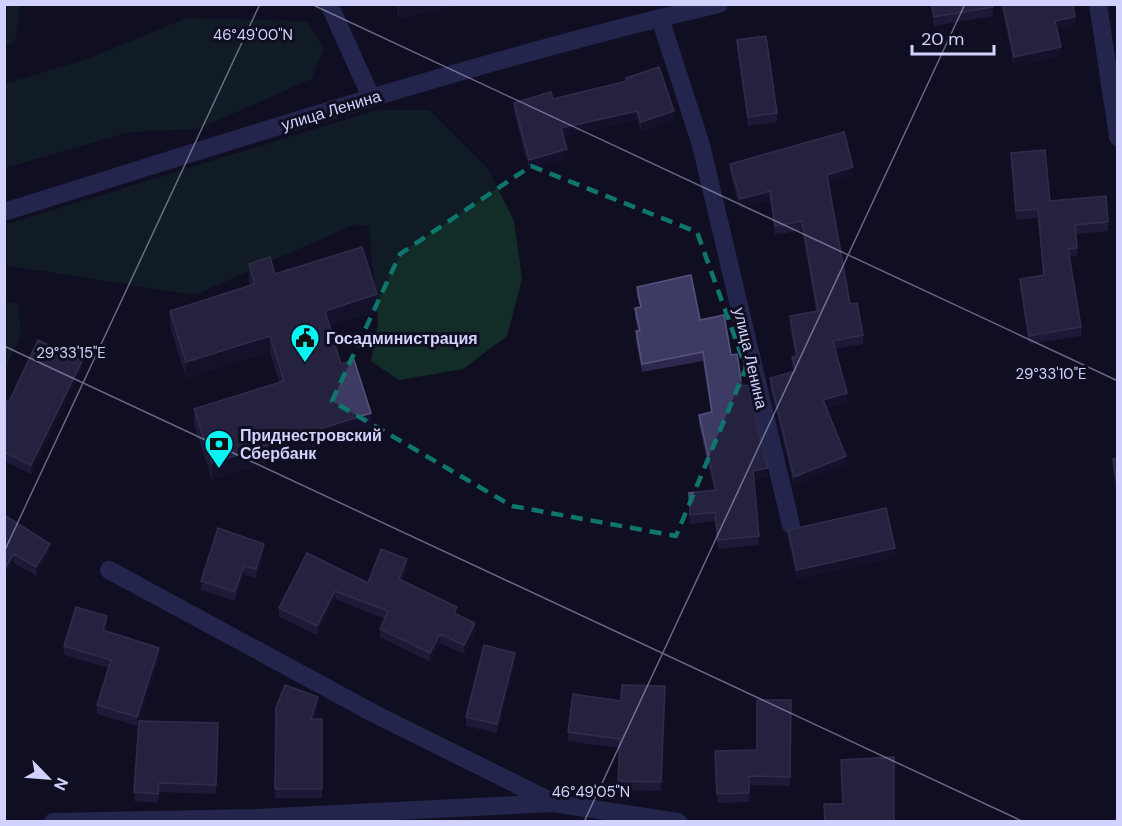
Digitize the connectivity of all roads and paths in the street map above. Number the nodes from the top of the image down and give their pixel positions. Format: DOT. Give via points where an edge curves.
graph roads {
  1 [pos="329,4"];
  2 [pos="719,4"];
  3 [pos="1098,4"];
  4 [pos="660,18"];
  5 [pos="371,97"];
  6 [pos="1118,137"];
  7 [pos="4,212"];
  8 [pos="791,525"];
  9 [pos="109,570"];
  10 [pos="553,803"];
  11 [pos="53,822"];
  12 [pos="678,822"];
  1 -- 5 [label="street"];
  2 -- 4 [label="street, улица Ленина"];
  3 -- 6 [label="street"];
  4 -- 5 [label="street, улица Ленина"];
  4 -- 8 [label="street, улица Ленина" via="701,145"];
  5 -- 7 [label="street, улица Ленина"];
  9 -- 10 [label="street" via="373,713"];
  10 -- 11 [label="street" via="256,818"];
  10 -- 12 [label="street"];
}
